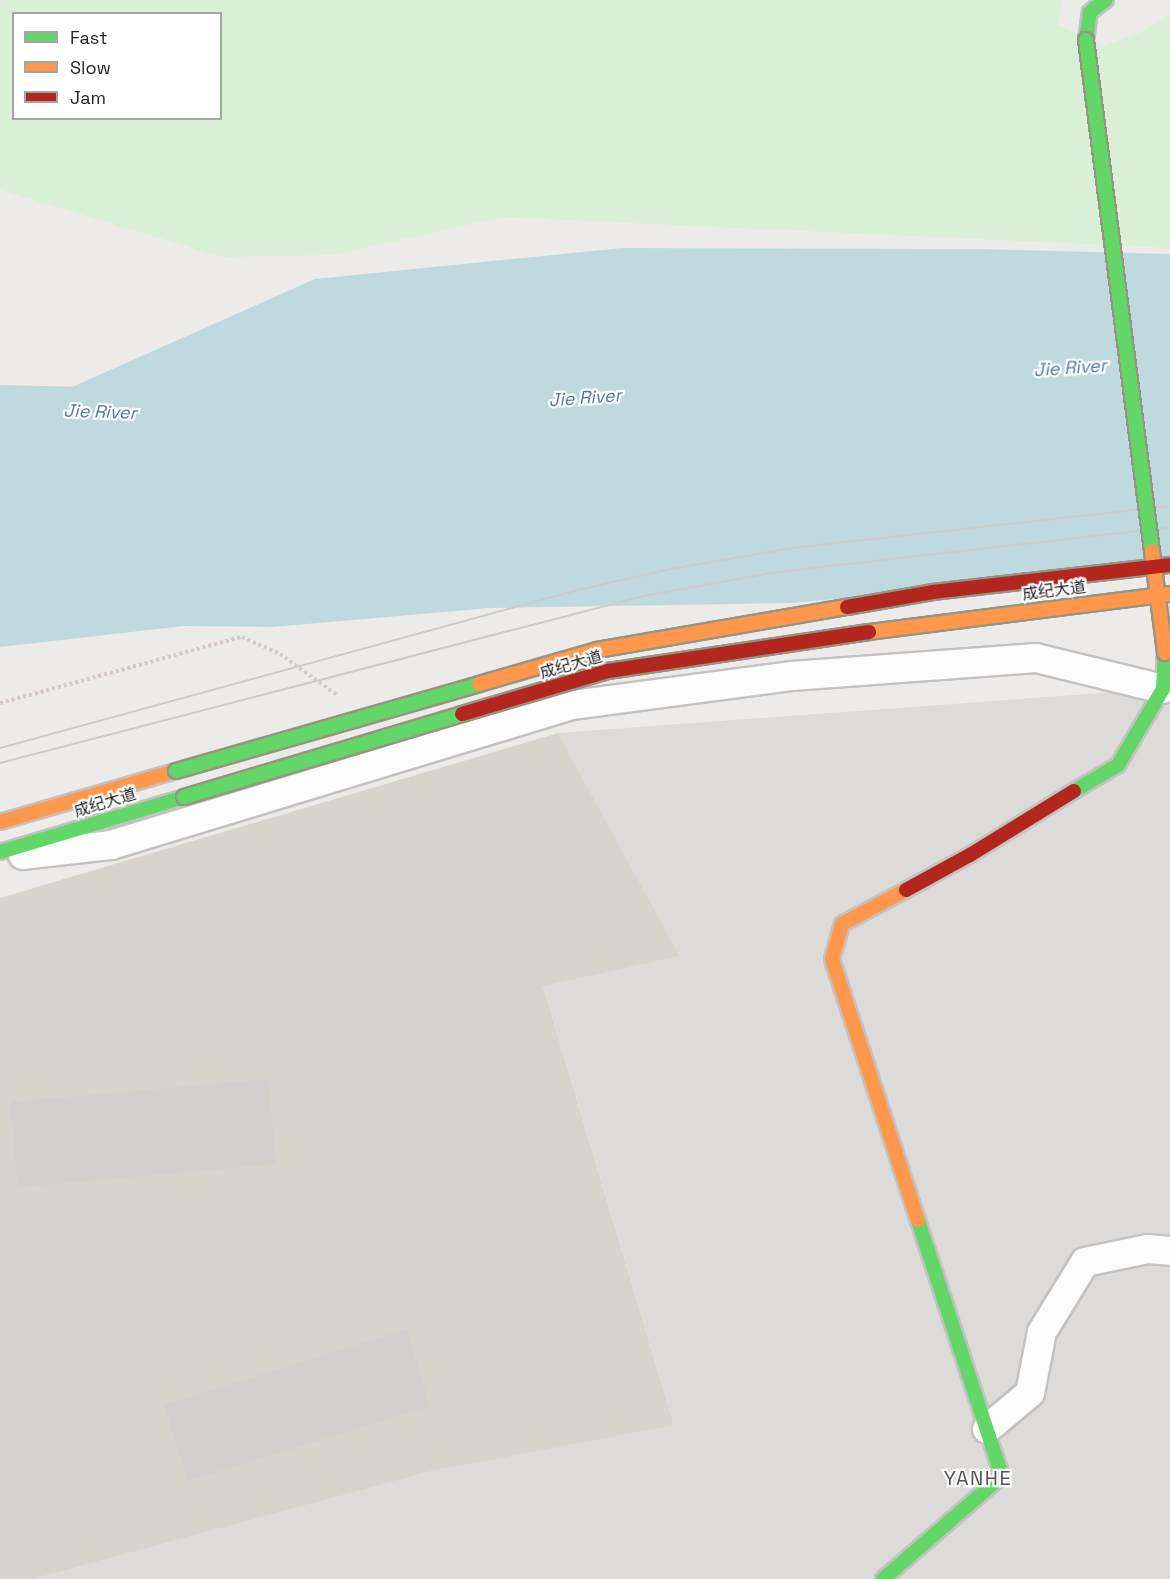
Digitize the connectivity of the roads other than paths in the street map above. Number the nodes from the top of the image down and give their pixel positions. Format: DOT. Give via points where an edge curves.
graph roads {
  1 [pos="1106,0"];
  2 [pos="1170,565"];
  3 [pos="1170,594"];
  4 [pos="1163,689"];
  5 [pos="0,822"];
  6 [pos="0,852"];
  7 [pos="0,858"];
  8 [pos="1170,1251"];
  9 [pos="987,1429"];
  10 [pos="883,1579"];
  1 -- 4 [label="main road, bridge" via="1090,12 1086,40 1165,653"];
  2 -- 5 [label="main road, 成纪大道, bridge" via="933,592 597,650"];
  3 -- 6 [label="main road, 成纪大道, bridge" via="937,622 608,671"];
  4 -- 7 [label="street" via="1036,658 792,676 573,705 111,845"];
  4 -- 9 [label="main road" via="1118,765 970,855 842,924 832,959"];
  8 -- 9 [label="street" via="1148,1249 1085,1262 1042,1332 1030,1393"];
  9 -- 10 [label="main road" via="1002,1476"];
}
